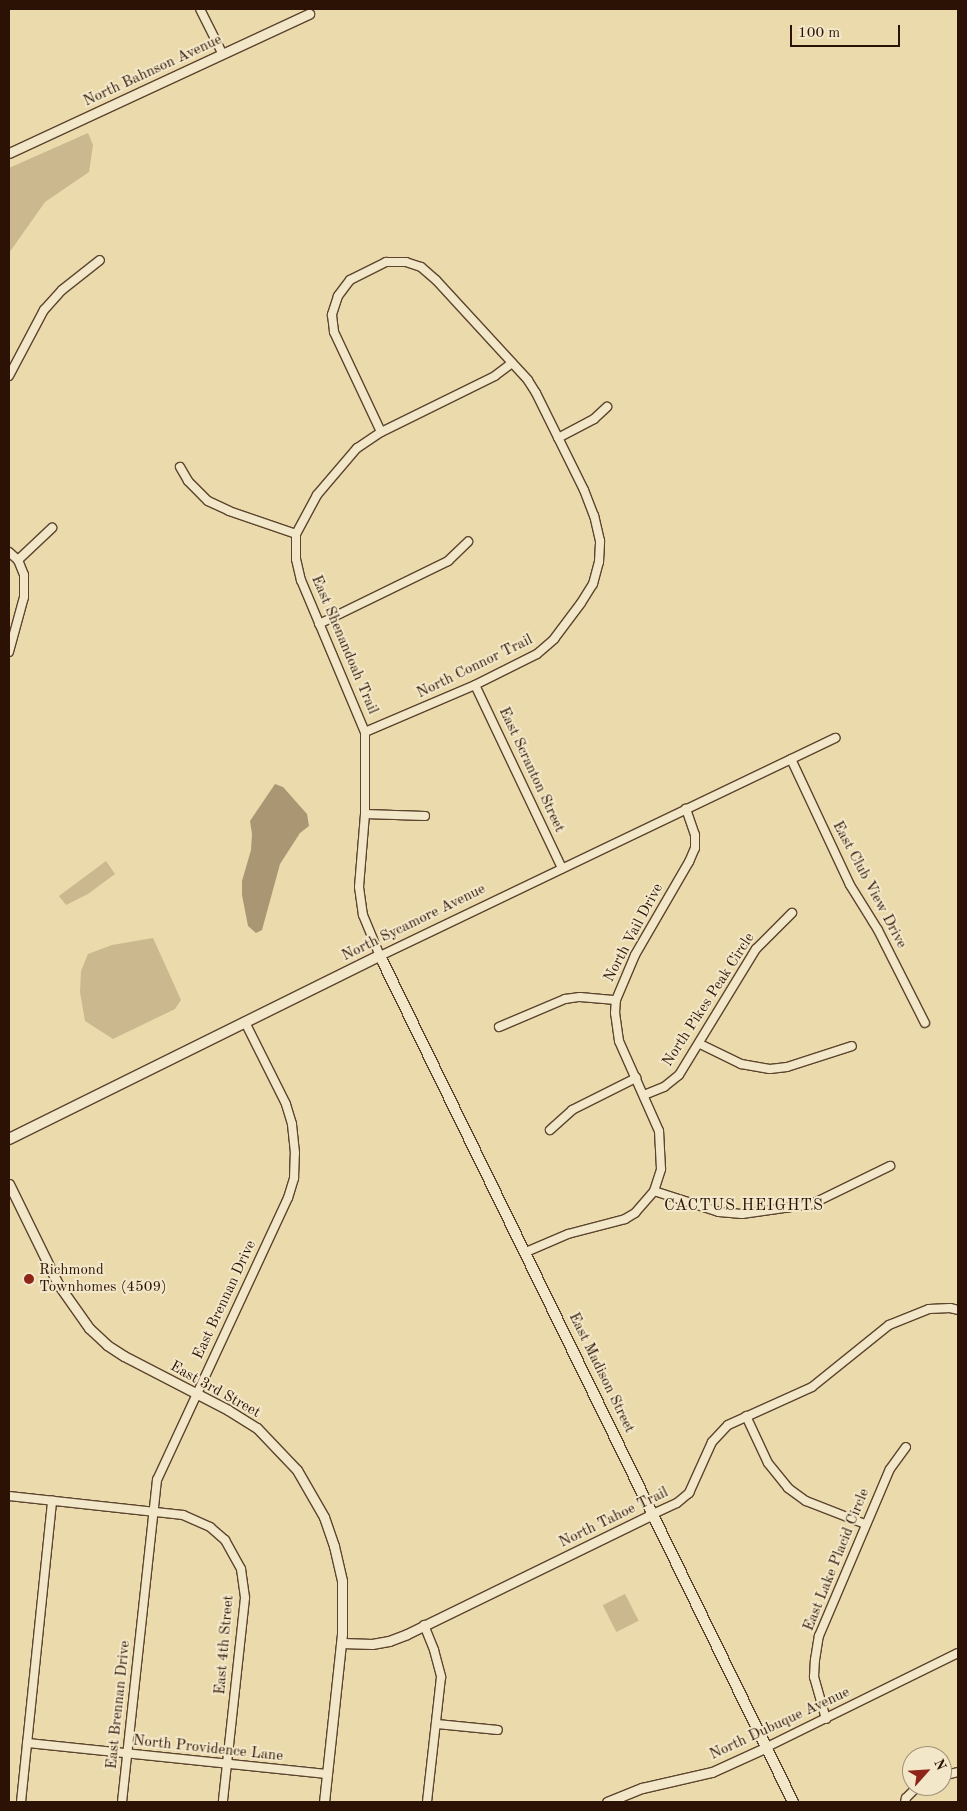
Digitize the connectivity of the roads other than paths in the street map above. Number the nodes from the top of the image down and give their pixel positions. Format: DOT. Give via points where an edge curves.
graph roads {
  1 [pos="200,9"];
  2 [pos="309,14"];
  3 [pos="222,53"];
  4 [pos="9,153"];
  5 [pos="100,260"];
  6 [pos="512,363"];
  7 [pos="9,376"];
  8 [pos="607,407"];
  9 [pos="381,432"];
  10 [pos="558,438"];
  11 [pos="180,467"];
  12 [pos="52,528"];
  13 [pos="296,534"];
  14 [pos="468,542"];
  15 [pos="9,552"];
  16 [pos="18,560"];
  17 [pos="319,624"];
  18 [pos="9,652"];
  19 [pos="475,685"];
  20 [pos="365,732"];
  21 [pos="835,738"];
  22 [pos="791,759"];
  23 [pos="686,809"];
  24 [pos="365,814"];
  25 [pos="425,816"];
  26 [pos="562,868"];
  27 [pos="792,912"];
  28 [pos="380,956"];
  29 [pos="616,1000"];
  30 [pos="245,1022"];
  31 [pos="925,1023"];
  32 [pos="499,1027"];
  33 [pos="700,1044"];
  34 [pos="852,1046"];
  35 [pos="636,1078"];
  36 [pos="644,1095"];
  37 [pos="550,1130"];
  38 [pos="9,1139"];
  39 [pos="890,1166"];
  40 [pos="9,1184"];
  41 [pos="654,1191"];
  42 [pos="526,1252"];
  43 [pos="958,1310"];
  44 [pos="197,1393"];
  45 [pos="746,1416"];
  46 [pos="906,1447"];
  47 [pos="9,1496"];
  48 [pos="52,1501"];
  49 [pos="152,1511"];
  50 [pos="653,1514"];
  51 [pos="865,1524"];
  52 [pos="424,1625"];
  53 [pos="342,1643"];
  54 [pos="958,1653"];
  55 [pos="826,1719"];
  56 [pos="437,1724"];
  57 [pos="498,1730"];
  58 [pos="27,1743"];
  59 [pos="767,1747"];
  60 [pos="129,1755"];
  61 [pos="227,1765"];
  62 [pos="327,1774"];
  63 [pos="21,1802"];
  64 [pos="122,1802"];
  65 [pos="224,1802"];
  66 [pos="324,1802"];
  67 [pos="427,1802"];
  68 [pos="607,1802"];
  69 [pos="793,1802"];
  1 -- 3 [label="street"];
  2 -- 3 [label="street, North Bahnson Avenue"];
  3 -- 4 [label="street, North Bahnson Avenue"];
  5 -- 7 [label="street" via="62,290 44,310"];
  6 -- 9 [label="street, East Shenandoah Trail" via="488,380"];
  6 -- 9 [label="street, North Connor Trail" via="421,267 386,262 358,274 343,288 332,316 334,332"];
  6 -- 10 [label="street, North Connor Trail" via="536,393"];
  8 -- 10 [label="street" via="594,419"];
  9 -- 13 [label="street, East Shenandoah Trail" via="357,448 338,467 307,510"];
  10 -- 19 [label="street, North Connor Trail" via="594,516 600,541 600,562 593,584 547,646 529,659"];
  11 -- 13 [label="street" via="188,481 208,500 229,511"];
  12 -- 16 [label="street"];
  13 -- 17 [label="street, East Shenandoah Trail" via="300,575"];
  14 -- 17 [label="street" via="448,561"];
  15 -- 16 [label="street"];
  16 -- 18 [label="street" via="24,575 24,597"];
  17 -- 20 [label="street, East Shenandoah Trail"];
  19 -- 20 [label="street, North Connor Trail"];
  19 -- 26 [label="street, East Scranton Street"];
  20 -- 24 [label="street, East Shenandoah Trail"];
  21 -- 22 [label="street, North Sycamore Avenue"];
  22 -- 23 [label="street, North Sycamore Avenue"];
  22 -- 31 [label="street, East Club View Drive" via="850,885 878,930"];
  23 -- 26 [label="street, North Sycamore Avenue"];
  23 -- 29 [label="street, North Vail Drive" via="696,835 692,855 635,954"];
  24 -- 25 [label="street"];
  24 -- 28 [label="street, East Shenandoah Trail" via="359,887 363,915"];
  26 -- 28 [label="street, North Sycamore Avenue"];
  27 -- 33 [label="street, North Pikes Peak Circle" via="756,949"];
  28 -- 30 [label="main road, North Sycamore Avenue"];
  28 -- 42 [label="main road, East Madison Street"];
  29 -- 32 [label="street" via="565,999"];
  29 -- 35 [label="street, North Vail Drive" via="619,1041"];
  30 -- 38 [label="main road, North Sycamore Avenue"];
  30 -- 44 [label="street, East Brennan Drive" via="286,1104 293,1134 294,1178 288,1198"];
  33 -- 34 [label="street" via="741,1064 770,1069 787,1067"];
  33 -- 36 [label="street, North Pikes Peak Circle" via="679,1075 664,1087"];
  35 -- 36 [label="street, North Vail Drive"];
  35 -- 37 [label="street" via="572,1110"];
  36 -- 41 [label="street, North Vail Drive" via="656,1120 661,1143 661,1170"];
  39 -- 41 [label="street" via="812,1204 742,1214 719,1212"];
  40 -- 44 [label="street, East 3rd Street" via="58,1284 89,1328 124,1356"];
  41 -- 42 [label="street, North Vail Drive" via="635,1213 625,1219 568,1234"];
  42 -- 50 [label="main road, East Madison Street"];
  43 -- 45 [label="street, North Tahoe Trail" via="929,1309 889,1325 812,1387"];
  44 -- 49 [label="street, East Brennan Drive" via="157,1480"];
  44 -- 53 [label="street, East 3rd Street" via="257,1428 297,1470 312,1495 324,1517 342,1581"];
  45 -- 50 [label="street, North Tahoe Trail" via="728,1425 712,1442 689,1493 677,1503"];
  45 -- 51 [label="street" via="768,1463 788,1488 806,1501"];
  46 -- 51 [label="street, East Lake Placid Circle" via="890,1469"];
  47 -- 48 [label="street, East 4th Street"];
  48 -- 49 [label="street, East 4th Street"];
  48 -- 58 [label="street"];
  49 -- 60 [label="street, East Brennan Drive"];
  49 -- 61 [label="street, East 4th Street" via="182,1515 210,1527 225,1540 241,1568 244,1614"];
  50 -- 52 [label="street, North Tahoe Trail"];
  50 -- 59 [label="main road, East Madison Street"];
  51 -- 55 [label="street, East Lake Placid Circle" via="816,1648 814,1677"];
  52 -- 53 [label="street, North Tahoe Trail" via="390,1641"];
  52 -- 56 [label="street" via="441,1677"];
  53 -- 62 [label="street, East 3rd Street"];
  54 -- 55 [label="street, North Dubuque Avenue"];
  55 -- 59 [label="street, North Dubuque Avenue"];
  56 -- 57 [label="street"];
  56 -- 67 [label="street"];
  58 -- 60 [label="street, North Providence Lane"];
  58 -- 63 [label="street"];
  59 -- 68 [label="street, North Dubuque Avenue" via="712,1772 642,1788"];
  59 -- 69 [label="main road, East Madison Street"];
  60 -- 61 [label="street, North Providence Lane"];
  60 -- 64 [label="street, East Brennan Drive"];
  61 -- 62 [label="street, North Providence Lane"];
  61 -- 65 [label="street, East 4th Street"];
  62 -- 66 [label="street, East 3rd Street"];
}
